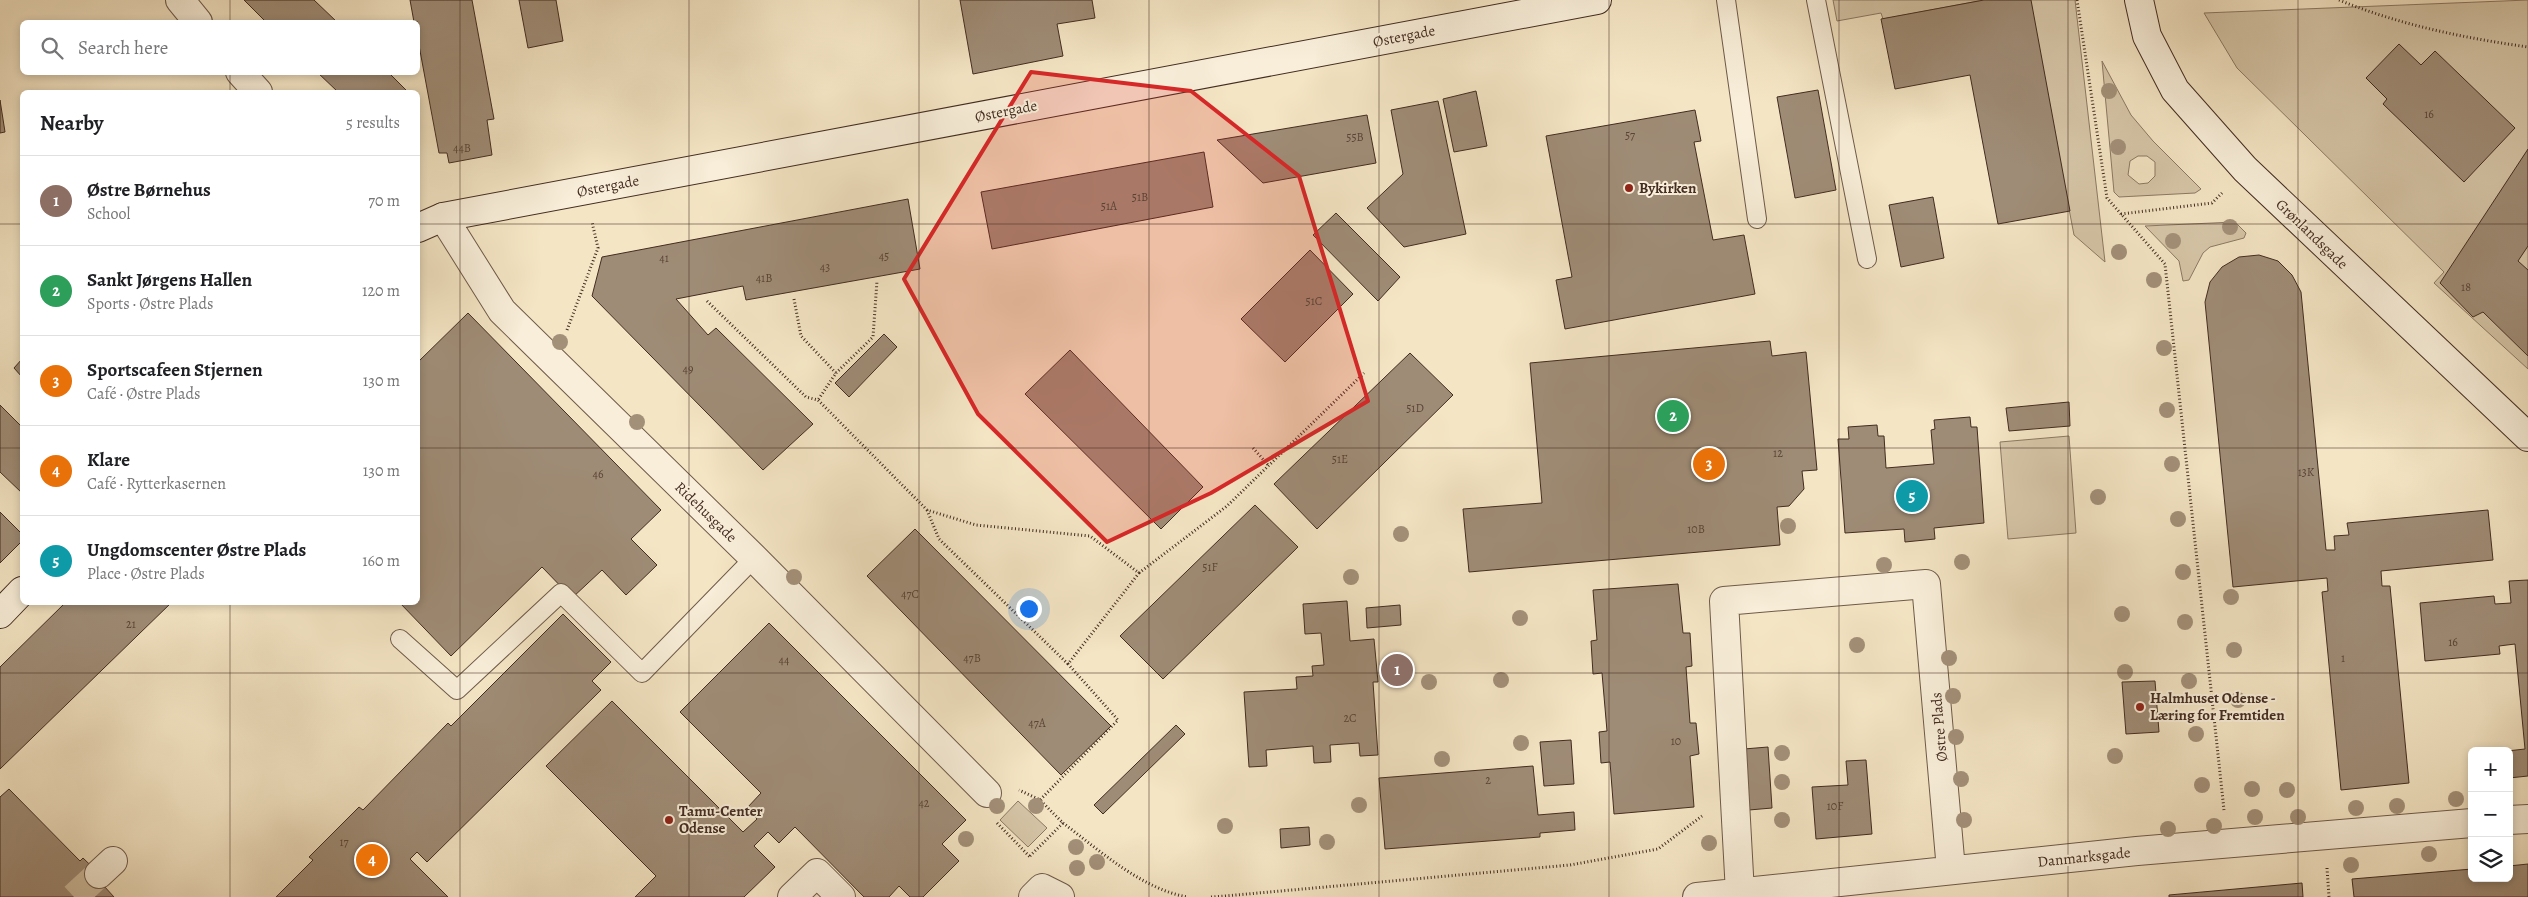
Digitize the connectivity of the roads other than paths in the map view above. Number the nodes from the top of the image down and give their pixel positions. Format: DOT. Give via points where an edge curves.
graph roads {
  1 [pos="180,0"];
  2 [pos="1597,0"];
  3 [pos="1726,0"];
  4 [pos="1816,0"];
  5 [pos="2138,0"];
  6 [pos="196,20"];
  7 [pos="243,75"];
  8 [pos="256,90"];
  9 [pos="443,217"];
  10 [pos="1757,219"];
  11 [pos="420,227"];
  12 [pos="1867,259"];
  13 [pos="2528,437"];
  14 [pos="754,558"];
  15 [pos="20,593"];
  16 [pos="0,614"];
  17 [pos="400,639"];
  18 [pos="986,793"];
  19 [pos="2528,819"];
  20 [pos="2513,820"];
  21 [pos="2468,823"];
  22 [pos="1951,870"];
  23 [pos="1740,893"];
  24 [pos="792,897"];
  25 [pos="841,897"];
  26 [pos="1697,897"];
  1 -- 6 [label="street"];
  2 -- 9 [label="street, Østergade"];
  3 -- 10 [label="lane"];
  4 -- 12 [label="lane"];
  5 -- 13 [label="street, Grønlandsgade" via="2147,36 2175,90 2245,169"];
  7 -- 8 [label="street"];
  9 -- 11 [label="street, Østergade"];
  9 -- 14 [label="street, Ridehusgade" via="502,311"];
  14 -- 17 [label="lane" via="642,673 561,593 457,690"];
  14 -- 18 [label="street, Ridehusgade"];
  15 -- 16 [label="street"];
  19 -- 20 [label="street"];
  21 -- 22 [label="street, Danmarksgade"];
  22 -- 23 [label="street, Danmarksgade"];
  22 -- 23 [label="street, Østre Plads" via="1926,584 1724,602"];
  23 -- 26 [label="street, Danmarksgade"];
  24 -- 25 [label="street" via="817,873"];
}
